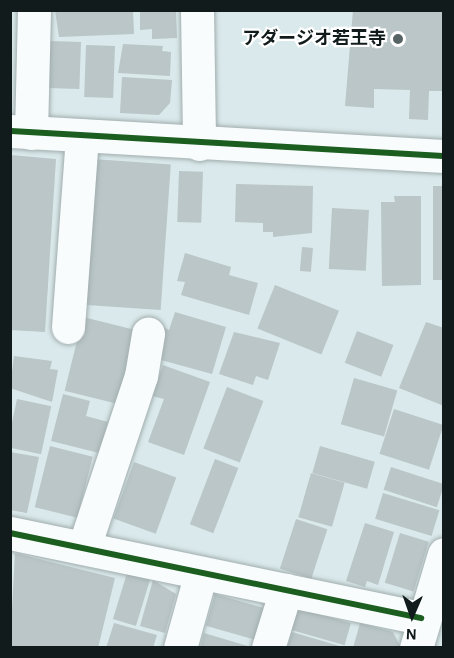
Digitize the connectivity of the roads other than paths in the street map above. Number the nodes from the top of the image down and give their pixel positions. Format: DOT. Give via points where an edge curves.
graph roads {
  1 [pos="34,10"];
  2 [pos="197,10"];
  3 [pos="21,132"];
  4 [pos="82,136"];
  5 [pos="199,144"];
  6 [pos="444,156"];
  7 [pos="68,327"];
  8 [pos="148,334"];
  9 [pos="10,533"];
  10 [pos="84,547"];
  11 [pos="444,554"];
  12 [pos="201,573"];
  13 [pos="286,590"];
  14 [pos="419,633"];
  15 [pos="180,648"];
  16 [pos="268,648"];
  1 -- 3 [label="street"];
  2 -- 5 [label="street"];
  3 -- 4 [label="street"];
  4 -- 5 [label="street"];
  4 -- 7 [label="street"];
  5 -- 6 [label="street"];
  8 -- 10 [label="street" via="141,376"];
  9 -- 10 [label="street"];
  10 -- 12 [label="street"];
  11 -- 14 [label="street"];
  12 -- 13 [label="street"];
  12 -- 15 [label="street"];
  13 -- 14 [label="street"];
  13 -- 16 [label="street"];
}
